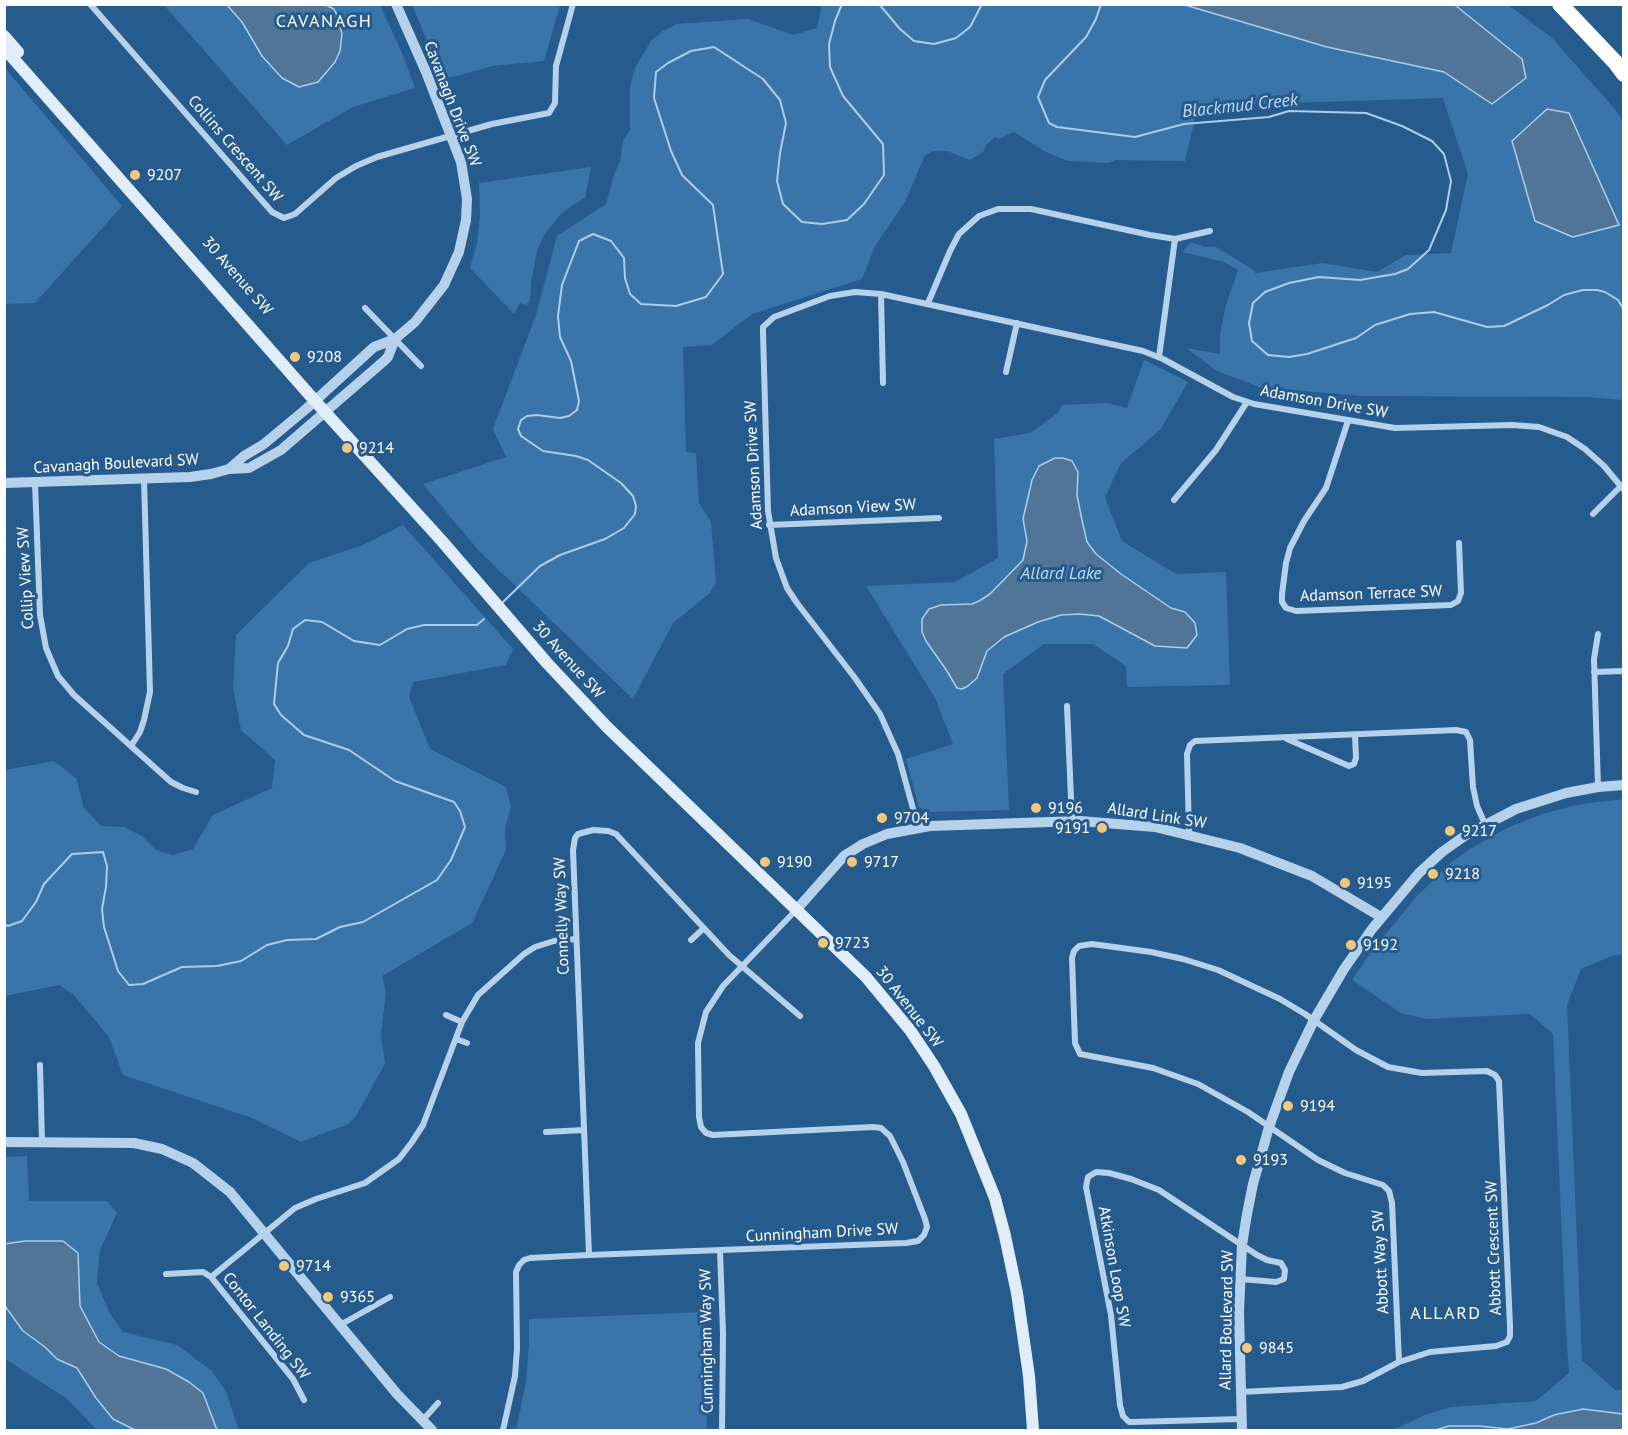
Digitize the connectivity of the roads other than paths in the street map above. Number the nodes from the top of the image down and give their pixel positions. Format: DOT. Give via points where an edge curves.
graph roads {
  1 [pos="90,4"];
  2 [pos="396,4"];
  3 [pos="573,4"];
  4 [pos="1560,4"];
  5 [pos="4,36"];
  6 [pos="4,48"];
  7 [pos="1623,74"];
  8 [pos="452,135"];
  9 [pos="1210,231"];
  10 [pos="1175,239"];
  11 [pos="880,294"];
  12 [pos="928,303"];
  13 [pos="365,308"];
  14 [pos="1017,323"];
  15 [pos="395,339"];
  16 [pos="1159,357"];
  17 [pos="421,366"];
  18 [pos="1006,372"];
  19 [pos="883,383"];
  20 [pos="318,399"];
  21 [pos="1247,402"];
  22 [pos="327,410"];
  23 [pos="1348,421"];
  24 [pos="229,469"];
  25 [pos="144,479"];
  26 [pos="4,483"];
  27 [pos="35,483"];
  28 [pos="1622,488"];
  29 [pos="1174,500"];
  30 [pos="1593,514"];
  31 [pos="939,518"];
  32 [pos="769,525"];
  33 [pos="1459,543"];
  34 [pos="1598,634"];
  35 [pos="1623,671"];
  36 [pos="1594,672"];
  37 [pos="1067,706"];
  38 [pos="1355,735"];
  39 [pos="1284,738"];
  40 [pos="131,746"];
  41 [pos="1623,785"];
  42 [pos="1598,787"];
  43 [pos="196,792"];
  44 [pos="1072,821"];
  45 [pos="1485,824"];
  46 [pos="918,827"];
  47 [pos="1189,834"];
  48 [pos="798,909"];
  49 [pos="1381,918"];
  50 [pos="704,928"];
  51 [pos="576,939"];
  52 [pos="691,940"];
  53 [pos="743,966"];
  54 [pos="446,1015"];
  55 [pos="800,1016"];
  56 [pos="1314,1020"];
  57 [pos="462,1022"];
  58 [pos="456,1039"];
  59 [pos="467,1043"];
  60 [pos="40,1065"];
  61 [pos="1269,1127"];
  62 [pos="584,1130"];
  63 [pos="546,1132"];
  64 [pos="4,1142"];
  65 [pos="42,1142"];
  66 [pos="264,1232"];
  67 [pos="1242,1245"];
  68 [pos="720,1251"];
  69 [pos="589,1255"];
  70 [pos="166,1274"];
  71 [pos="211,1277"];
  72 [pos="1240,1279"];
  73 [pos="390,1297"];
  74 [pos="340,1325"];
  75 [pos="1399,1362"];
  76 [pos="1240,1392"];
  77 [pos="304,1400"];
  78 [pos="438,1403"];
  79 [pos="422,1421"];
  80 [pos="1241,1425"];
  81 [pos="432,1431"];
  82 [pos="503,1431"];
  83 [pos="722,1431"];
  84 [pos="1033,1431"];
  1 -- 8 [label="street, Collins Crescent SW" via="280,218 292,216 328,183 356,166"];
  2 -- 8 [label="street, Cavanagh Drive SW"];
  3 -- 8 [label="street" via="559,54 552,111"];
  4 -- 7 [label="highway"];
  5 -- 20 [label="main road, 30 Avenue SW"];
  6 -- 20 [label="main road, 30 Avenue SW"];
  8 -- 15 [label="street, Cavanagh Drive SW" via="467,199 459,252 435,298"];
  9 -- 10 [label="street"];
  10 -- 12 [label="street" via="1031,209 998,209 979,216 959,234"];
  10 -- 16 [label="street"];
  11 -- 12 [label="street, Adamson Drive SW"];
  11 -- 19 [label="street"];
  11 -- 32 [label="street, Adamson Drive SW" via="855,292 820,298 774,317 763,327"];
  12 -- 14 [label="street, Adamson Drive SW"];
  13 -- 15 [label="street"];
  14 -- 16 [label="street, Adamson Drive SW"];
  14 -- 18 [label="street"];
  15 -- 17 [label="street"];
  15 -- 20 [label="street, Cavanagh Drive SW" via="374,347"];
  15 -- 22 [label="street, Cavanagh Drive SW" via="388,357"];
  16 -- 21 [label="street, Adamson Drive SW"];
  20 -- 22 [label="main road, 30 Avenue SW"];
  20 -- 24 [label="street, Cavanagh Drive SW"];
  21 -- 23 [label="street, Adamson Drive SW"];
  21 -- 29 [label="street" via="1216,450"];
  22 -- 24 [label="street, Cavanagh Boulevard SW" via="271,457 249,468"];
  22 -- 48 [label="main road, 30 Avenue SW" via="519,632 608,727"];
  23 -- 28 [label="street, Adamson Drive SW" via="1395,428 1539,427 1585,449"];
  23 -- 33 [label="street, Adamson Terrace SW" via="1326,488 1290,548 1282,594 1286,608 1296,611 1451,605 1461,593"];
  24 -- 25 [label="street, Cavanagh Boulevard SW" via="201,476"];
  25 -- 27 [label="street, Cavanagh Boulevard SW"];
  25 -- 40 [label="street" via="150,692 144,720"];
  26 -- 27 [label="street, Cavanagh Boulevard SW"];
  27 -- 40 [label="street, Collip View SW" via="40,615 46,648 66,686"];
  28 -- 30 [label="street, Adamson Drive SW"];
  31 -- 32 [label="street, Adamson View SW"];
  32 -- 46 [label="street, Adamson Drive SW" via="776,558 792,595 883,719 898,754"];
  34 -- 36 [label="street"];
  35 -- 36 [label="street"];
  36 -- 42 [label="street"];
  37 -- 44 [label="street"];
  38 -- 39 [label="street"];
  38 -- 39 [label="street" via="1356,759 1348,766"];
  38 -- 45 [label="street" via="1466,732 1473,787"];
  39 -- 47 [label="street" via="1198,741 1190,745 1186,757"];
  40 -- 43 [label="street, Collip View SW" via="171,782"];
  41 -- 42 [label="street, Allard Boulevard SW"];
  42 -- 45 [label="street, Allard Boulevard SW" via="1541,800"];
  44 -- 46 [label="street, Allard Link SW"];
  44 -- 47 [label="street, Allard Link SW" via="1128,824"];
  45 -- 49 [label="street, Allard Boulevard SW" via="1442,852"];
  46 -- 48 [label="street, Allard Link SW" via="875,838 852,850"];
  47 -- 49 [label="street, Allard Link SW" via="1257,853 1301,871"];
  48 -- 53 [label="street, Cunningham Drive SW"];
  48 -- 84 [label="main road, 30 Avenue SW" via="866,977 910,1030 948,1089 973,1140 995,1198 1010,1257 1029,1376"];
  49 -- 56 [label="street, Allard Boulevard SW"];
  50 -- 51 [label="street, Connelly Way SW" via="616,834 586,831 578,834 573,843"];
  50 -- 52 [label="street"];
  50 -- 53 [label="street, Connelly Way SW"];
  51 -- 57 [label="street" via="547,942 524,954 478,995"];
  51 -- 62 [label="street, Connelly Way SW"];
  53 -- 55 [label="street"];
  53 -- 68 [label="street, Cunningham Drive SW" via="714,997 699,1033 699,1117 703,1130 713,1135 881,1128 899,1153 927,1227 922,1239 912,1242"];
  54 -- 57 [label="street"];
  56 -- 61 [label="street, Allard Boulevard SW"];
  56 -- 61 [label="street, Abbott Crescent SW" via="1257,987 1184,959 1092,944 1079,946 1072,954 1075,1042 1080,1054 1137,1064 1184,1078 1223,1097"];
  56 -- 75 [label="street, Abbott Crescent SW" via="1388,1067 1422,1073 1487,1071 1499,1081 1510,1336 1500,1346 1441,1350"];
  57 -- 58 [label="street"];
  58 -- 59 [label="street"];
  58 -- 66 [label="street" via="423,1125 399,1159 365,1183 295,1208"];
  60 -- 65 [label="street"];
  61 -- 67 [label="street, Allard Boulevard SW"];
  61 -- 75 [label="street, Abbott Way SW" via="1318,1160 1383,1185 1389,1191"];
  62 -- 63 [label="street"];
  62 -- 69 [label="street, Connelly Way SW"];
  64 -- 65 [label="street"];
  65 -- 66 [label="street" via="120,1141 175,1154 219,1181"];
  66 -- 71 [label="street"];
  66 -- 74 [label="street"];
  67 -- 72 [label="street, Allard Boulevard SW"];
  67 -- 72 [label="street" via="1262,1259 1281,1263 1285,1275 1276,1282"];
  67 -- 80 [label="street, Atkinson Loop SW" via="1159,1190 1109,1173 1096,1172 1088,1177 1086,1187 1111,1315 1123,1416 1129,1422"];
  68 -- 69 [label="street, Cunningham Drive SW"];
  68 -- 83 [label="street, Cunningham Way SW"];
  69 -- 82 [label="street, Cunningham Drive SW" via="530,1258 519,1265 515,1279 515,1376"];
  70 -- 71 [label="street, Contor Landing SW" via="203,1272"];
  71 -- 77 [label="street, Contor Landing SW" via="293,1379"];
  72 -- 76 [label="street, Allard Boulevard SW"];
  73 -- 74 [label="street"];
  74 -- 79 [label="street"];
  75 -- 76 [label="street, Abbott Crescent SW" via="1342,1387"];
  76 -- 80 [label="street, Allard Boulevard SW"];
  78 -- 79 [label="street"];
  79 -- 81 [label="street"];
}
